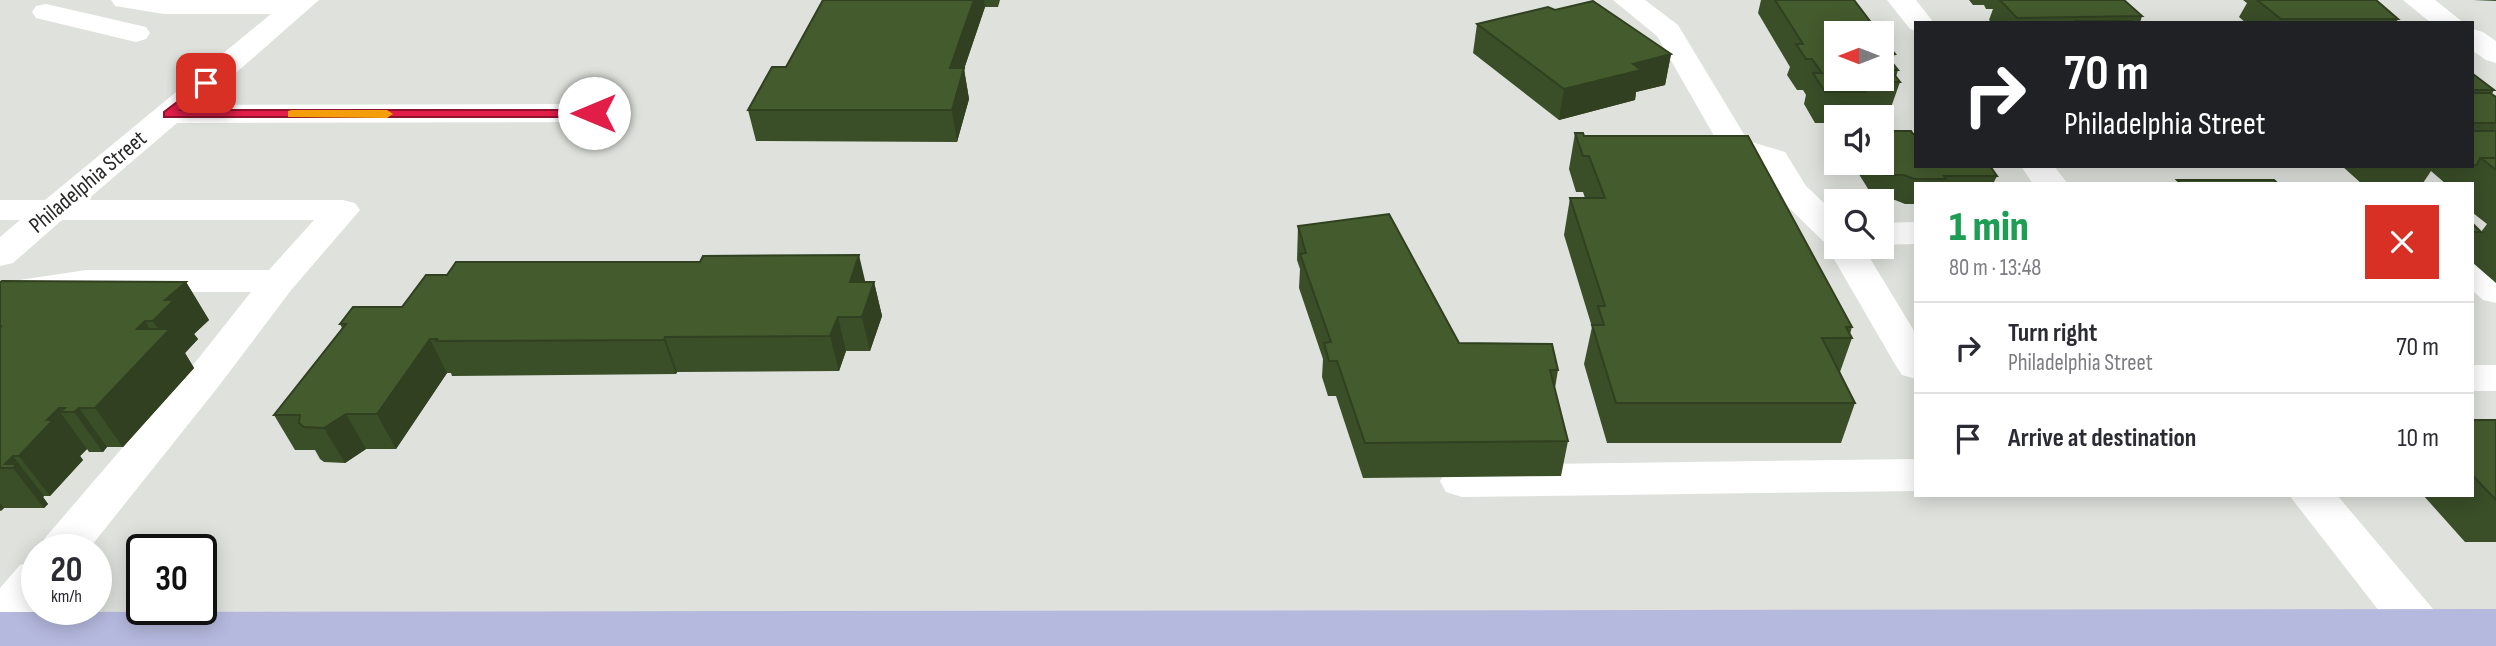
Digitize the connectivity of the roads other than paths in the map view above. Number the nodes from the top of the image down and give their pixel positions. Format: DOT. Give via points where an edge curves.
graph roads {
  1 [pos="86,0"];
  2 [pos="125,0"];
  3 [pos="1627,0"];
  4 [pos="1901,0"];
  5 [pos="2417,0"];
  6 [pos="302,3"];
  7 [pos="36,6"];
  8 [pos="1918,21"];
  9 [pos="2447,21"];
  10 [pos="136,33"];
  11 [pos="2474,39"];
  12 [pos="2496,54"];
  13 [pos="594,113"];
  14 [pos="169,114"];
  15 [pos="2039,168"];
  16 [pos="2049,182"];
  17 [pos="0,210"];
  18 [pos="56,210"];
  19 [pos="1824,222"];
  20 [pos="1914,233"];
  21 [pos="1894,234"];
  22 [pos="0,255"];
  23 [pos="1852,259"];
  24 [pos="2474,273"];
  25 [pos="279,281"];
  26 [pos="2496,292"];
  27 [pos="0,295"];
  28 [pos="1914,363"];
  29 [pos="2474,378"];
  30 [pos="2496,378"];
  31 [pos="1914,475"];
  32 [pos="1462,481"];
  33 [pos="2313,497"];
  34 [pos="74,534"];
  35 [pos="21,597"];
  36 [pos="0,621"];
  37 [pos="2421,629"];
  38 [pos="2496,629"];
  39 [pos="0,632"];
  40 [pos="1457,638"];
  1 -- 7 [label="street"];
  2 -- 6 [label="street" via="164,6"];
  3 -- 19 [label="street" via="1668,31 1736,148 1773,159 1792,192"];
  4 -- 8 [label="street"];
  5 -- 9 [label="street"];
  6 -- 14 [label="street, Philadelphia Street"];
  7 -- 10 [label="street"];
  11 -- 12 [label="street"];
  13 -- 14 [label="street"];
  14 -- 18 [label="street, Philadelphia Street"];
  15 -- 16 [label="street"];
  17 -- 18 [label="street"];
  18 -- 22 [label="street, Philadelphia Street"];
  18 -- 25 [label="street" via="343,210"];
  20 -- 21 [label="street"];
  23 -- 28 [label="street"];
  24 -- 26 [label="street"];
  25 -- 27 [label="street" via="86,281"];
  25 -- 34 [label="street"];
  29 -- 30 [label="street"];
  31 -- 32 [label="street"];
  33 -- 37 [label="street"];
  35 -- 36 [label="street"];
  37 -- 38 [label="main road"];
  37 -- 40 [label="main road"];
  39 -- 40 [label="main road"];
}
